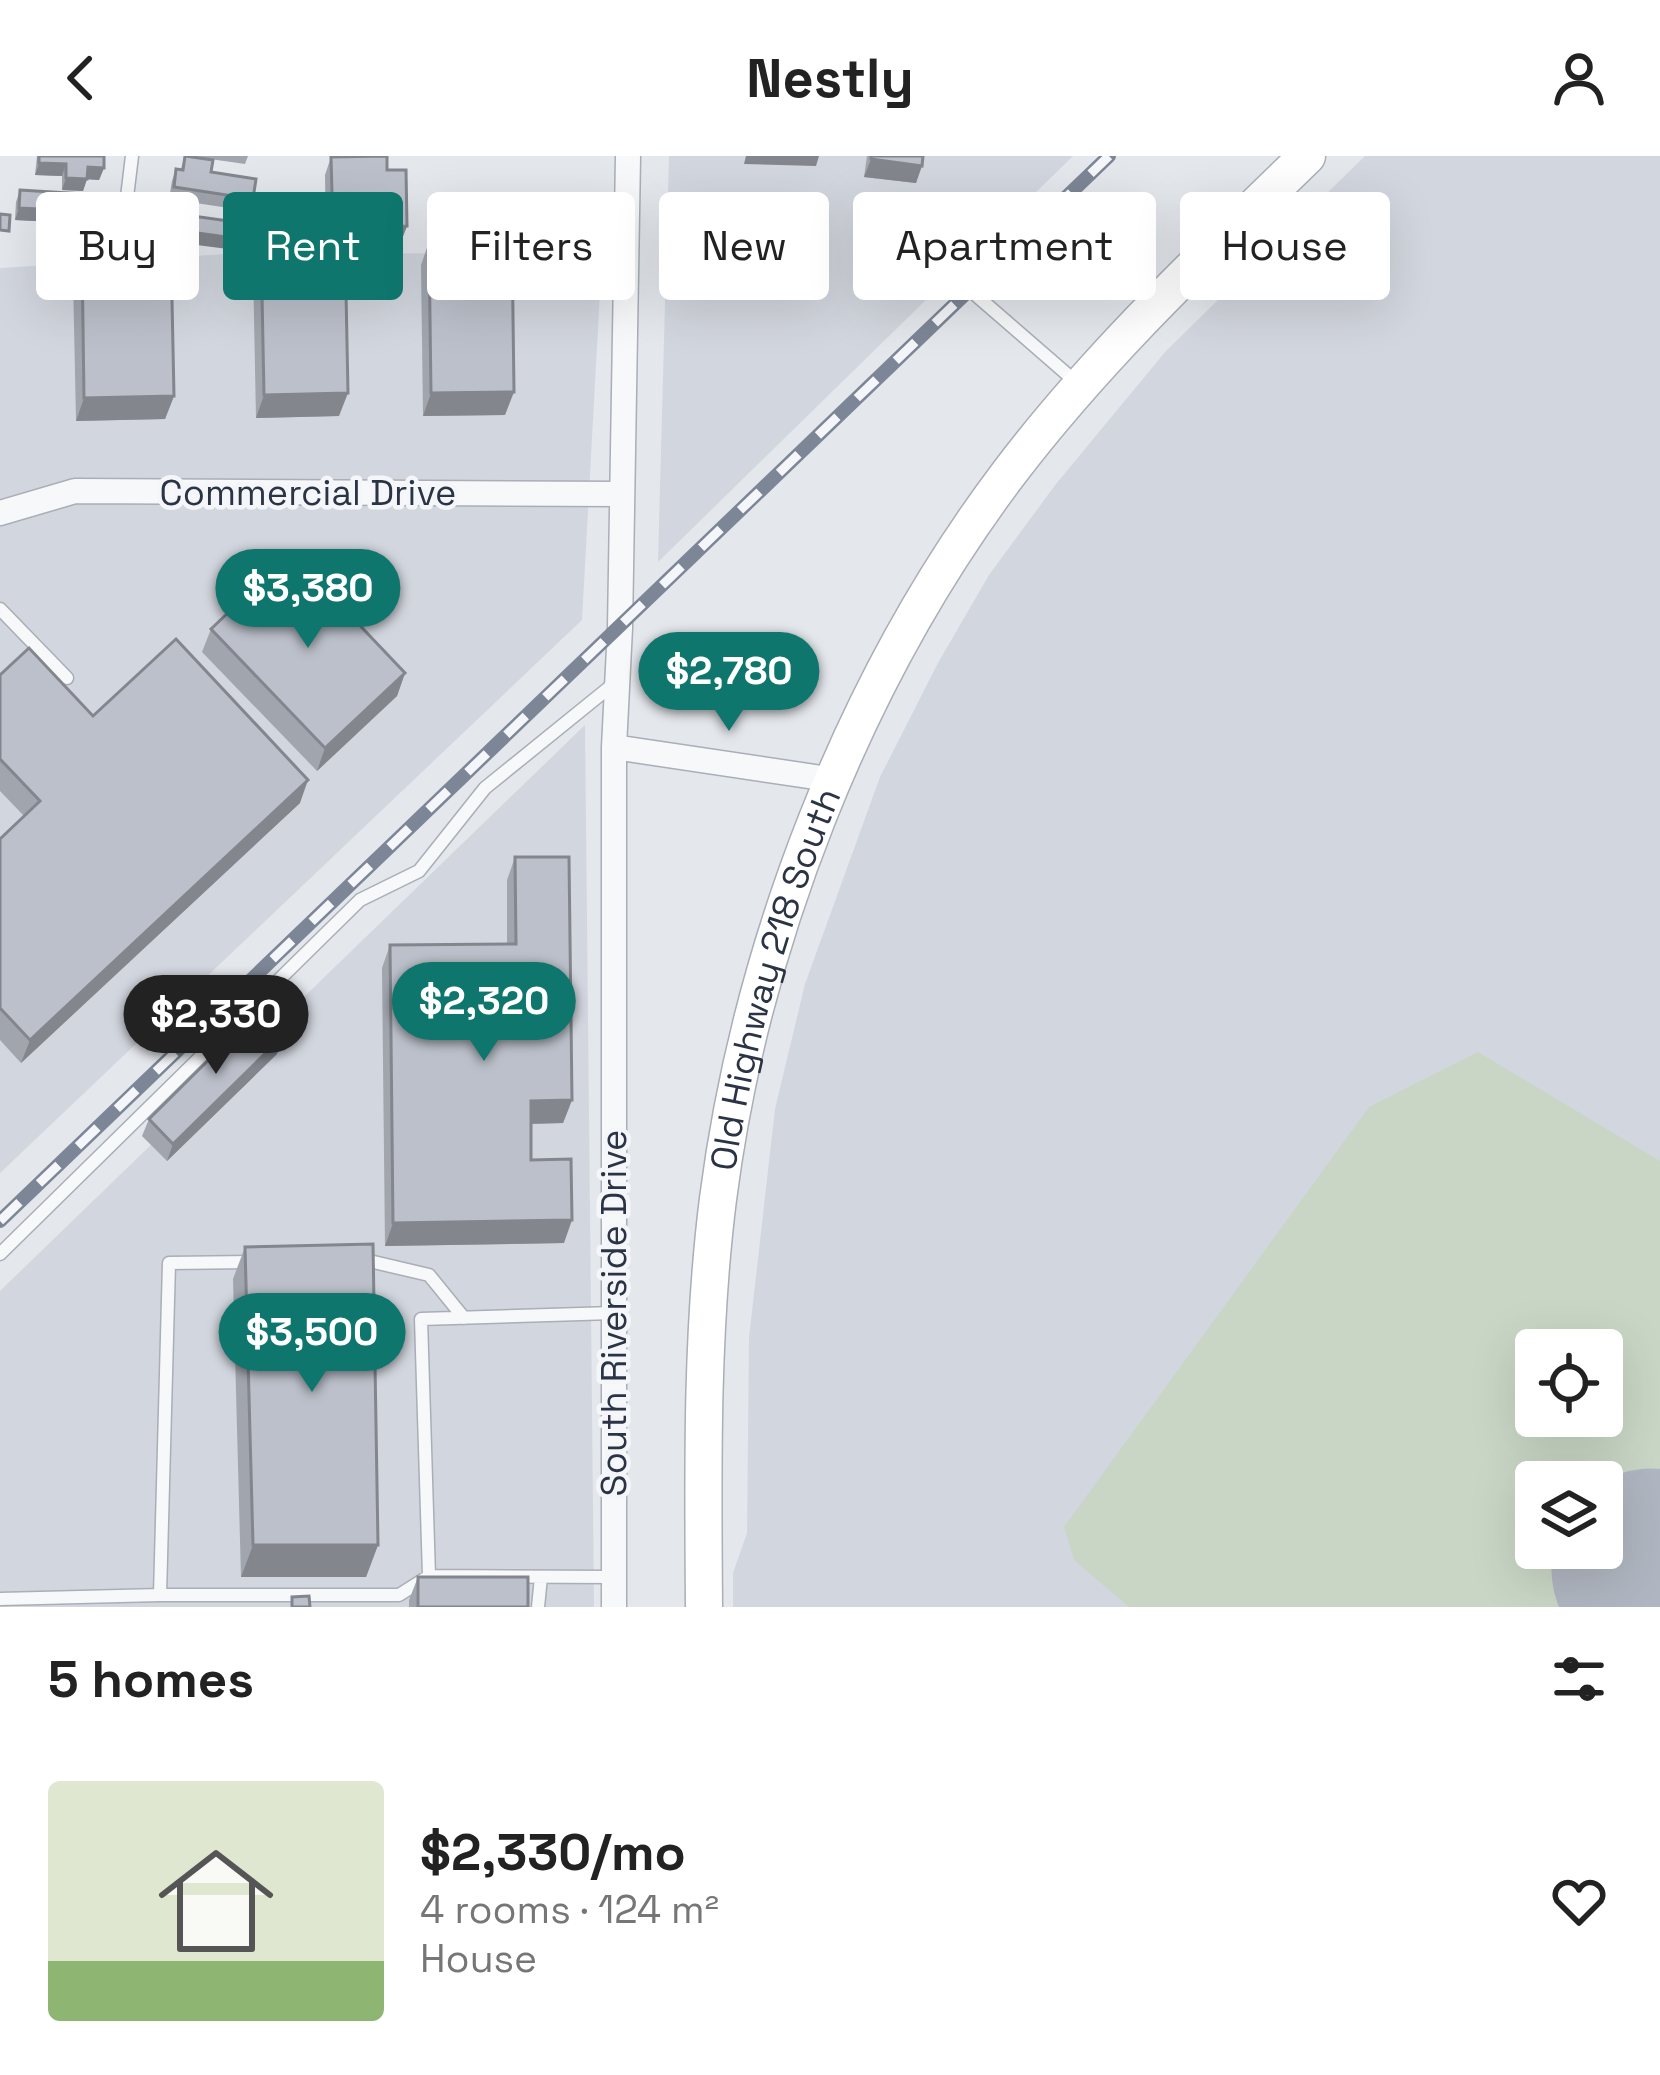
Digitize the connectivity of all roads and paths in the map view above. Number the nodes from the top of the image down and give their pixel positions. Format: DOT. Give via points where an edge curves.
graph roads {
  1 [pos="132,156"];
  2 [pos="628,156"];
  3 [pos="1307,156"];
  4 [pos="128,192"];
  5 [pos="982,300"];
  6 [pos="1080,385"];
  7 [pos="620,494"];
  8 [pos="0,513"];
  9 [pos="0,608"];
  10 [pos="67,678"];
  11 [pos="617,681"];
  12 [pos="614,747"];
  13 [pos="835,780"];
  14 [pos="0,1254"];
  15 [pos="341,1260"];
  16 [pos="276,1261"];
  17 [pos="613,1313"];
  18 [pos="464,1318"];
  19 [pos="429,1576"];
  20 [pos="541,1577"];
  21 [pos="614,1577"];
  22 [pos="160,1595"];
  23 [pos="0,1598"];
  24 [pos="538,1607"];
  25 [pos="614,1607"];
  26 [pos="704,1607"];
  1 -- 4 [label="lane"];
  2 -- 7 [label="street, South Riverside Drive"];
  3 -- 6 [label="main road, Old Highway 218 South"];
  5 -- 6 [label="lane"];
  6 -- 13 [label="main road, Old Highway 218 South" via="963,539"];
  7 -- 8 [label="street, Commercial Drive" via="75,491"];
  7 -- 11 [label="street, South Riverside Drive"];
  9 -- 10 [label="lane"];
  11 -- 12 [label="street, South Riverside Drive"];
  11 -- 14 [label="lane" via="485,788 419,871 360,900"];
  12 -- 13 [label="street"];
  12 -- 17 [label="street, South Riverside Drive"];
  13 -- 26 [label="main road, Old Highway 218 South" via="754,1012 718,1199"];
  15 -- 18 [label="lane" via="429,1275"];
  16 -- 22 [label="lane" via="169,1263"];
  17 -- 18 [label="lane"];
  17 -- 21 [label="street, South Riverside Drive"];
  18 -- 19 [label="lane" via="421,1319"];
  19 -- 20 [label="lane"];
  19 -- 22 [label="lane" via="399,1595"];
  20 -- 21 [label="lane"];
  20 -- 24 [label="lane"];
  21 -- 25 [label="street, South Riverside Drive"];
  22 -- 23 [label="lane"];
}
